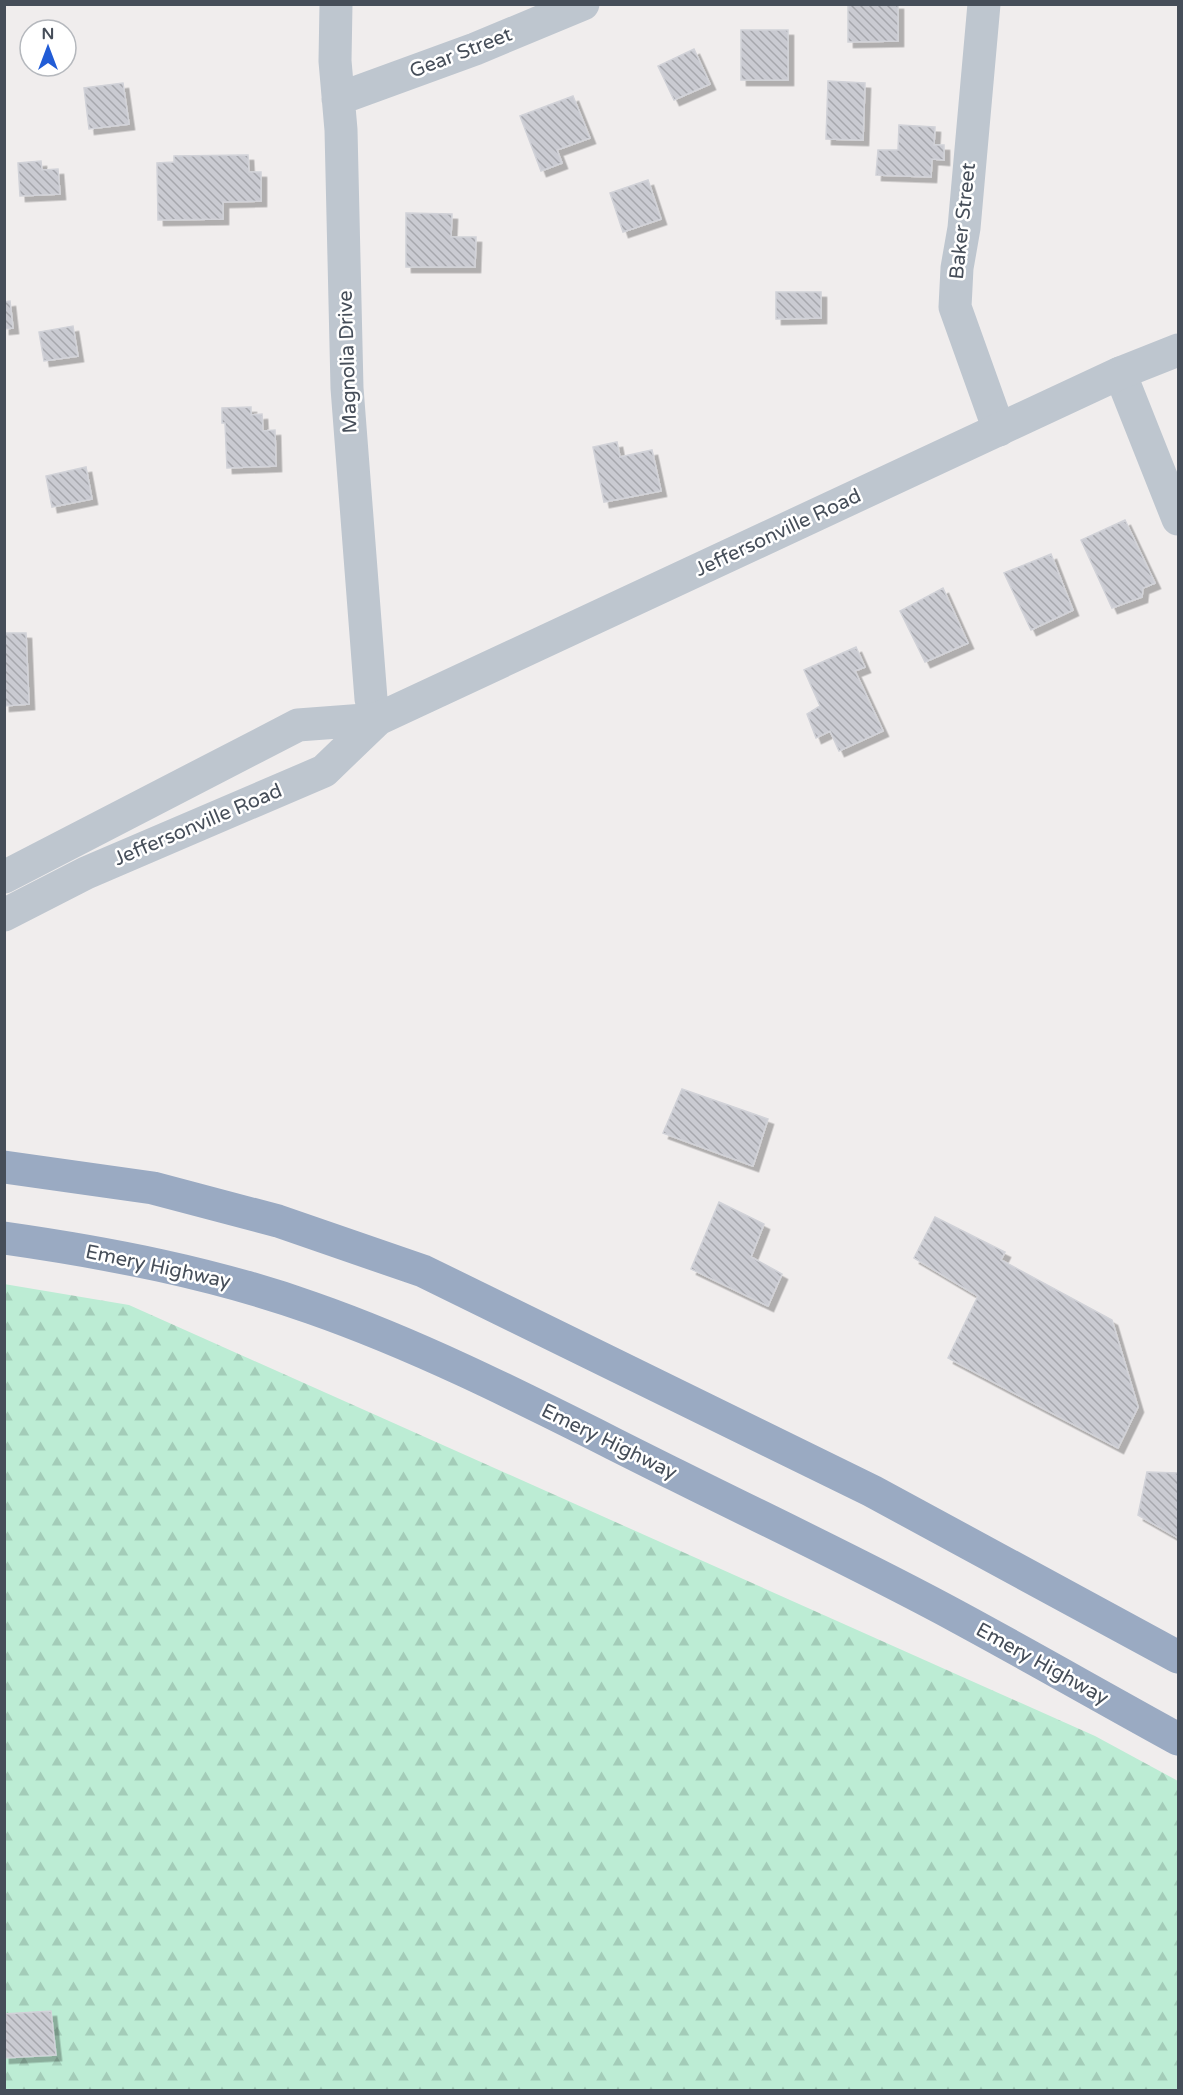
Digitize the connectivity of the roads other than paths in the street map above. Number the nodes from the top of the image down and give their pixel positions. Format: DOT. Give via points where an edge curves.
graph roads {
  1 [pos="336,4"];
  2 [pos="583,4"];
  3 [pos="984,4"];
  4 [pos="338,99"];
  5 [pos="1179,350"];
  6 [pos="1120,373"];
  7 [pos="999,430"];
  8 [pos="1179,519"];
  9 [pos="378,718"];
  10 [pos="4,877"];
  11 [pos="4,915"];
  12 [pos="4,1167"];
  13 [pos="4,1238"];
  14 [pos="1179,1657"];
  15 [pos="1179,1739"];
  1 -- 4 [label="street, Magnolia Drive"];
  2 -- 4 [label="street, Gear Street"];
  3 -- 7 [label="street, Baker Street" via="955,307"];
  4 -- 9 [label="street, Magnolia Drive" via="347,388 370,699"];
  5 -- 6 [label="street, Jeffersonville Road"];
  6 -- 7 [label="street, Jeffersonville Road"];
  6 -- 8 [label="street"];
  7 -- 9 [label="street, Jeffersonville Road"];
  9 -- 10 [label="street, Jeffersonville Road" via="298,724"];
  9 -- 11 [label="street, Jeffersonville Road" via="324,771 86,873"];
  12 -- 14 [label="highway" via="153,1188 278,1221 423,1271 872,1491"];
  13 -- 15 [label="highway, Emery Highway" via="244,1285 391,1339 844,1558"];
}
